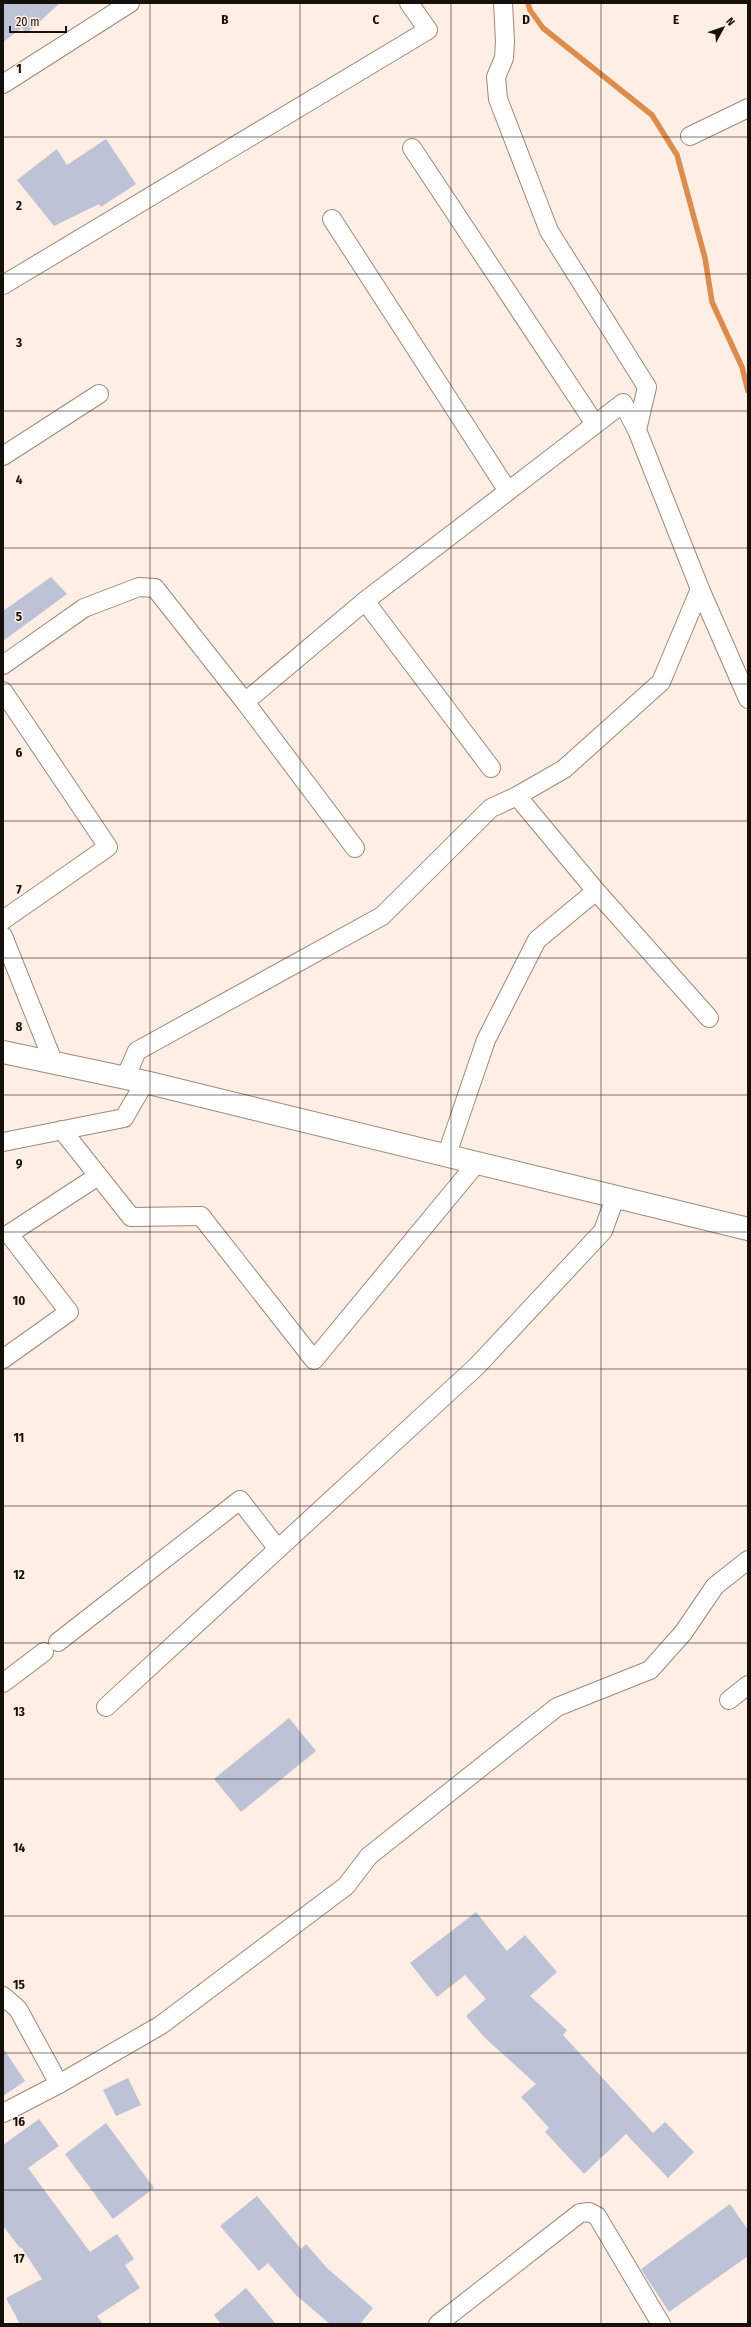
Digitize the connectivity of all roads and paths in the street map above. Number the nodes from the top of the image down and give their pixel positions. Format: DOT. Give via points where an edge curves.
graph roads {
  1 [pos="130,3"];
  2 [pos="409,3"];
  3 [pos="503,3"];
  4 [pos="3,84"];
  5 [pos="748,108"];
  6 [pos="690,136"];
  7 [pos="412,148"];
  8 [pos="332,219"];
  9 [pos="3,284"];
  10 [pos="99,394"];
  11 [pos="595,424"];
  12 [pos="637,430"];
  13 [pos="3,456"];
  14 [pos="508,491"];
  15 [pos="700,589"];
  16 [pos="365,600"];
  17 [pos="3,665"];
  18 [pos="3,691"];
  19 [pos="748,699"];
  20 [pos="245,702"];
  21 [pos="491,768"];
  22 [pos="517,796"];
  23 [pos="355,848"];
  24 [pos="596,891"];
  25 [pos="3,920"];
  26 [pos="3,936"];
  27 [pos="709,1018"];
  28 [pos="3,1052"];
  29 [pos="53,1061"];
  30 [pos="135,1080"];
  31 [pos="62,1130"];
  32 [pos="3,1142"];
  33 [pos="446,1157"];
  34 [pos="476,1164"];
  35 [pos="98,1176"];
  36 [pos="615,1198"];
  37 [pos="748,1229"];
  38 [pos="3,1359"];
  39 [pos="278,1549"];
  40 [pos="748,1560"];
  41 [pos="3,1683"];
  42 [pos="748,1685"];
  43 [pos="729,1700"];
  44 [pos="106,1707"];
  45 [pos="3,1996"];
  46 [pos="59,2084"];
  47 [pos="3,2113"];
  48 [pos="438,2324"];
  49 [pos="661,2324"];
  1 -- 4 [label="street"];
  2 -- 9 [label="street" via="428,30"];
  3 -- 12 [label="street" via="505,41 504,58 496,76 498,99 549,231 647,387"];
  5 -- 6 [label="street"];
  7 -- 11 [label="street"];
  8 -- 14 [label="street"];
  10 -- 13 [label="street"];
  11 -- 12 [label="street" via="623,403"];
  11 -- 14 [label="street"];
  12 -- 15 [label="street"];
  14 -- 16 [label="street"];
  15 -- 19 [label="street"];
  15 -- 22 [label="street" via="661,682 564,769"];
  16 -- 20 [label="street"];
  16 -- 21 [label="street"];
  17 -- 20 [label="street" via="84,608 138,586 155,588"];
  18 -- 25 [label="street" via="108,847"];
  20 -- 23 [label="street"];
  22 -- 24 [label="street"];
  22 -- 30 [label="street" via="491,808 382,916 137,1051"];
  24 -- 27 [label="street"];
  24 -- 33 [label="street" via="537,940 486,1040"];
  26 -- 29 [label="street"];
  28 -- 29 [label="main road"];
  29 -- 30 [label="main road"];
  30 -- 31 [label="street" via="124,1118"];
  30 -- 33 [label="main road"];
  31 -- 32 [label="street"];
  31 -- 35 [label="street"];
  33 -- 34 [label="main road"];
  34 -- 35 [label="street" via="314,1360 201,1216 131,1217"];
  34 -- 36 [label="main road"];
  35 -- 38 [label="street" via="9,1234 69,1312"];
  36 -- 37 [label="main road"];
  36 -- 39 [label="street" via="603,1230 477,1366"];
  39 -- 41 [label="street" via="240,1500"];
  39 -- 44 [label="street"];
  40 -- 46 [label="street" via="715,1586 683,1633 650,1670 557,1707 369,1856 346,1886 161,2025"];
  42 -- 43 [label="street"];
  45 -- 46 [label="street" via="18,2009"];
  46 -- 47 [label="street"];
  48 -- 49 [label="street" via="580,2213 589,2212 597,2216"];
}
